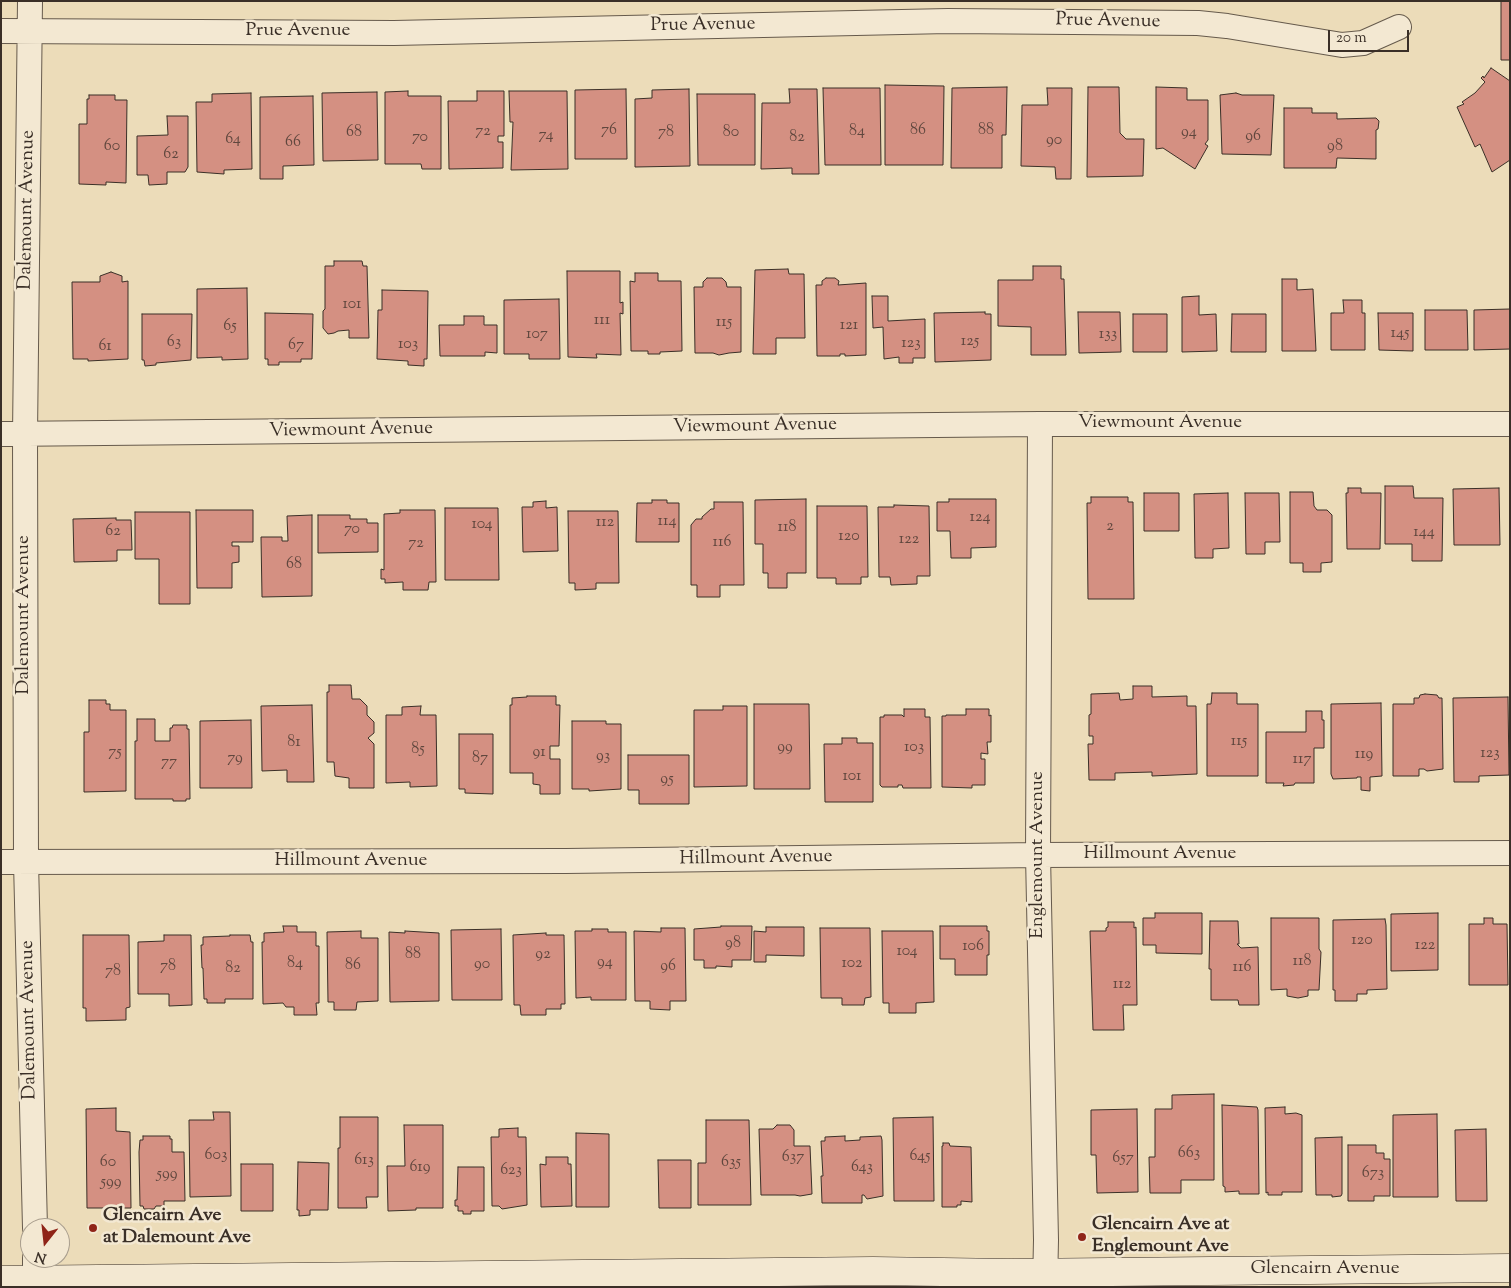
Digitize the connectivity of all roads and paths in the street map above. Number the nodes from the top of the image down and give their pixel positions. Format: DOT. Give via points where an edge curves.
graph roads {
  1 [pos="30,1"];
  2 [pos="1399,27"];
  3 [pos="1,31"];
  4 [pos="30,31"];
  5 [pos="1040,424"];
  6 [pos="1510,424"];
  7 [pos="1,434"];
  8 [pos="25,434"];
  9 [pos="1510,853"];
  10 [pos="1038,855"];
  11 [pos="1,862"];
  12 [pos="26,862"];
  13 [pos="35,1218"];
  14 [pos="1510,1268"];
  15 [pos="35,1275"];
  16 [pos="1,1280"];
  17 [pos="1045,1280"];
  1 -- 4 [label="street, Dalemount Avenue"];
  2 -- 4 [label="street, Prue Avenue" via="1363,43 1342,45 1198,23 948,21 394,32"];
  3 -- 4 [label="street, Prue Avenue"];
  4 -- 8 [label="street, Dalemount Avenue"];
  5 -- 6 [label="street, Viewmount Avenue"];
  5 -- 8 [label="street, Viewmount Avenue"];
  5 -- 10 [label="street, Englemount Avenue"];
  7 -- 8 [label="street, Viewmount Avenue"];
  8 -- 12 [label="street, Dalemount Avenue"];
  9 -- 10 [label="street, Hillmount Avenue"];
  10 -- 12 [label="street, Hillmount Avenue" via="566,861"];
  10 -- 17 [label="street, Englemount Avenue"];
  11 -- 12 [label="street, Hillmount Avenue"];
  12 -- 13 [label="street, Dalemount Avenue"];
  14 -- 17 [label="street, Glencairn Avenue"];
  15 -- 16 [label="street, Glencairn Avenue"];
  15 -- 17 [label="street, Glencairn Avenue" via="873,1270"];
}
